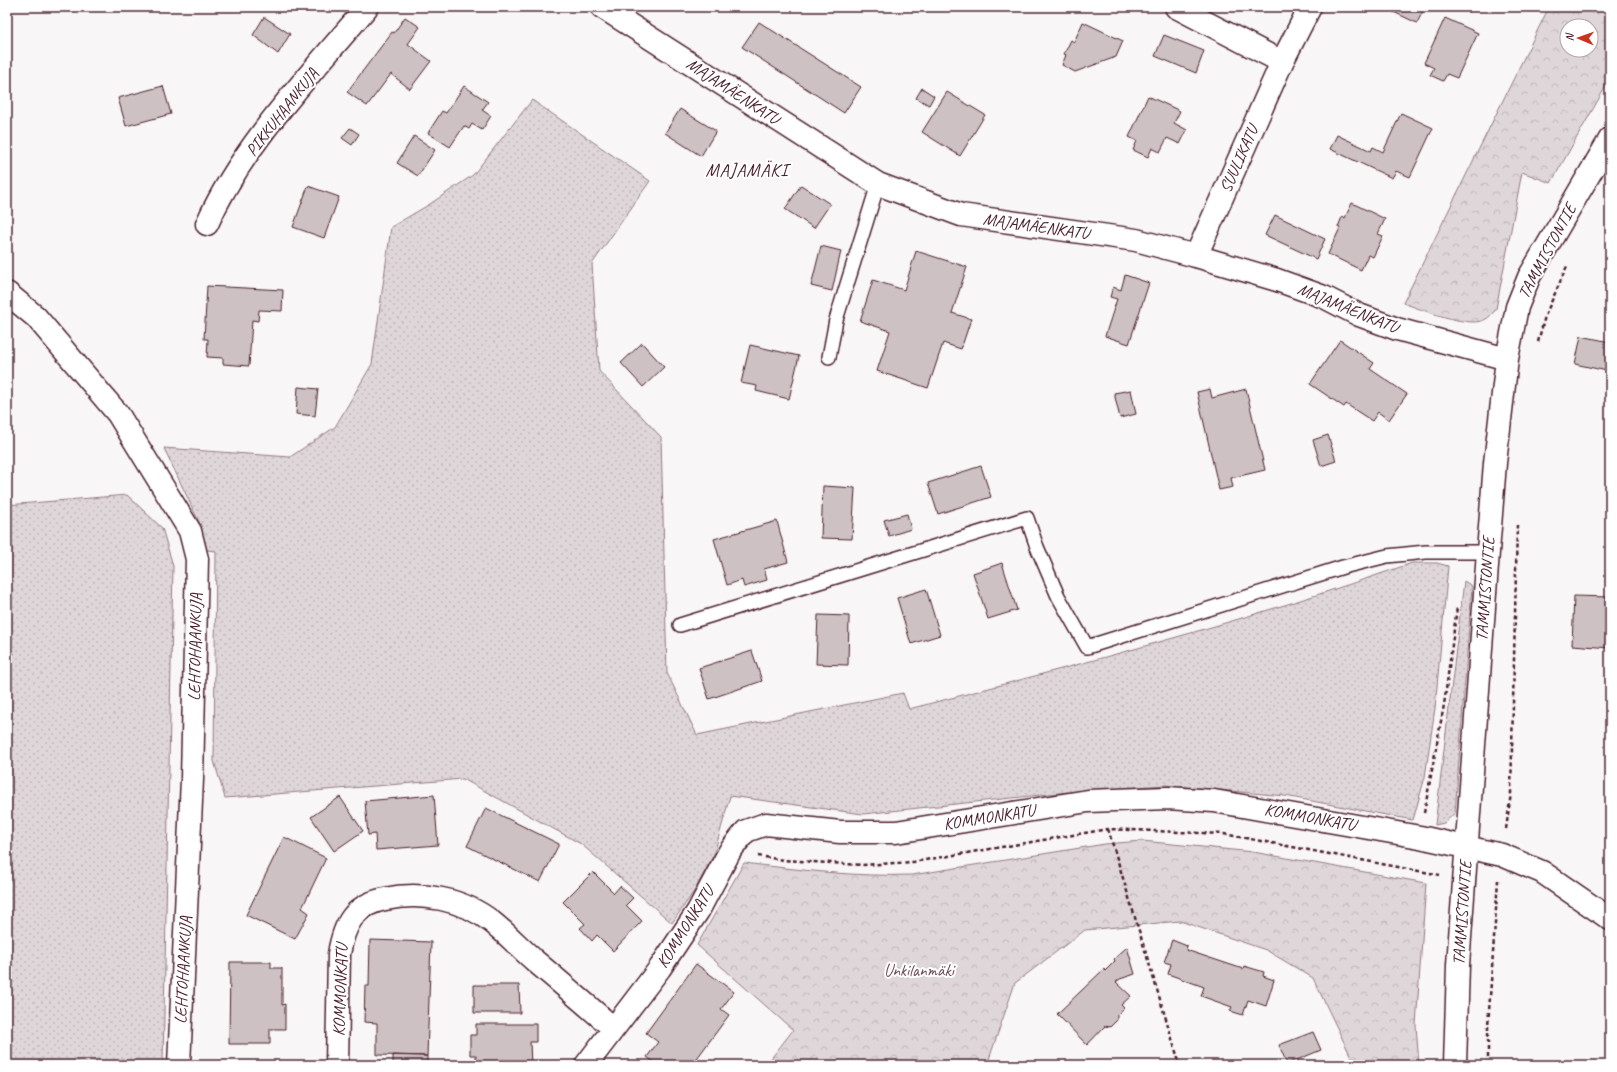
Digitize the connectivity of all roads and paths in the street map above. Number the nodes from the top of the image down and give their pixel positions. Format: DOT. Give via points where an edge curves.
graph roads {
  1 [pos="367,7"];
  2 [pos="602,7"];
  3 [pos="1176,7"];
  4 [pos="1310,7"];
  5 [pos="1282,62"];
  6 [pos="1610,139"];
  7 [pos="878,184"];
  8 [pos="207,224"];
  9 [pos="1196,256"];
  10 [pos="7,293"];
  11 [pos="1545,316"];
  12 [pos="1537,346"];
  13 [pos="829,357"];
  14 [pos="1507,359"];
  15 [pos="1518,520"];
  16 [pos="1488,552"];
  17 [pos="1457,605"];
  18 [pos="680,625"];
  19 [pos="1108,829"];
  20 [pos="1420,837"];
  21 [pos="1467,848"];
  22 [pos="730,851"];
  23 [pos="1502,855"];
  24 [pos="1417,870"];
  25 [pos="1465,878"];
  26 [pos="1498,882"];
  27 [pos="1610,919"];
  28 [pos="613,1028"];
  29 [pos="179,1065"];
  30 [pos="337,1065"];
  31 [pos="586,1065"];
  32 [pos="1180,1065"];
  33 [pos="1455,1065"];
  34 [pos="1488,1065"];
  1 -- 8 [label="street, PIKKUHAANKUJA" via="279,112 226,187"];
  2 -- 7 [label="street, MAJAMÄENKATU"];
  3 -- 5 [label="street"];
  4 -- 5 [label="street, SUULIKATU"];
  5 -- 9 [label="street, SUULIKATU"];
  6 -- 14 [label="street, TAMMISTONTIE" via="1529,277 1517,308"];
  7 -- 9 [label="street, MAJAMÄENKATU" via="961,215 1136,240"];
  7 -- 13 [label="lane" via="836,320"];
  9 -- 14 [label="street, MAJAMÄENKATU" via="1324,297 1359,315 1397,329"];
  10 -- 29 [label="street, LEHTOHAANKUJA" via="36,317 118,414 190,530 197,559 192,779"];
  11 -- 12 [label="path"];
  14 -- 16 [label="street, TAMMISTONTIE"];
  15 -- 23 [label="path" via="1511,793"];
  16 -- 18 [label="lane" via="1426,552 1387,556 1343,566 1087,647 1058,596 1036,547 1027,518"];
  16 -- 21 [label="street, TAMMISTONTIE"];
  17 -- 20 [label="path" via="1444,705"];
  19 -- 22 [label="path" via="913,862 862,866 783,860"];
  19 -- 24 [label="path" via="1224,834"];
  19 -- 32 [label="path"];
  20 -- 21 [label="street, KOMMONKATU"];
  20 -- 22 [label="street, KOMMONKATU" via="1214,801 1167,798 1088,801 896,832 840,832 766,824 746,831"];
  20 -- 24 [label="path"];
  21 -- 23 [label="street, KOMMONKATU"];
  21 -- 25 [label="street, TAMMISTONTIE"];
  22 -- 28 [label="street, KOMMONKATU" via="698,911 660,968"];
  23 -- 26 [label="path"];
  23 -- 27 [label="street, KOMMONKATU" via="1542,872"];
  24 -- 25 [label="path"];
  25 -- 26 [label="path"];
  25 -- 33 [label="street, TAMMISTONTIE" via="1455,1023"];
  26 -- 34 [label="path" via="1488,1026"];
  28 -- 30 [label="street, KOMMONKATU" via="490,921 452,902 430,896 389,898 371,901 359,910 348,921 342,936 339,954"];
  28 -- 31 [label="street, KOMMONKATU"];
}
